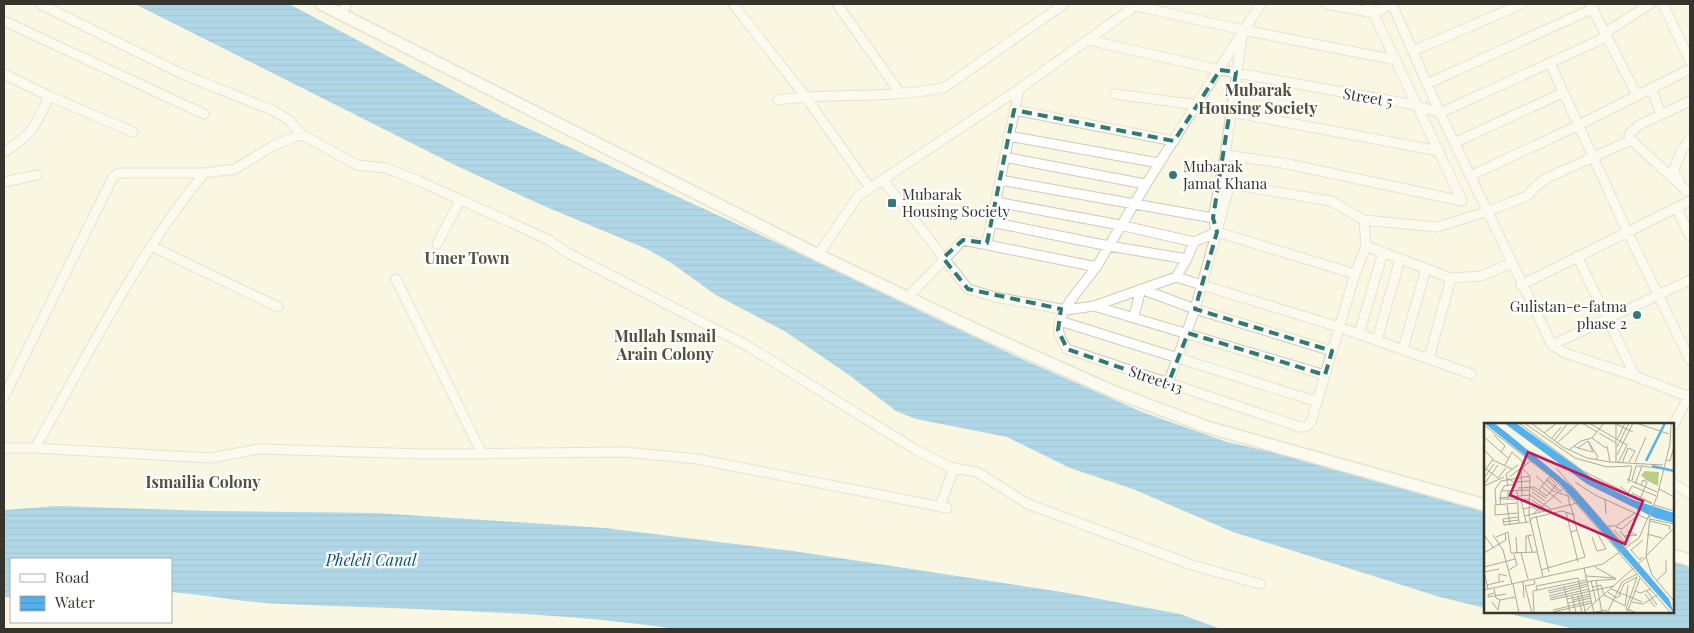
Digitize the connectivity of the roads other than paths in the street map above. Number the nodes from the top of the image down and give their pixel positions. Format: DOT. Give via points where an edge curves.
graph roads {
  1 [pos="40,4"];
  2 [pos="321,4"];
  3 [pos="733,4"];
  4 [pos="836,4"];
  5 [pos="1064,4"];
  6 [pos="1261,4"];
  7 [pos="1327,4"];
  8 [pos="1370,4"];
  9 [pos="1392,4"];
  10 [pos="1522,4"];
  11 [pos="1650,4"];
  12 [pos="1663,4"];
  13 [pos="1137,5"];
  14 [pos="1591,6"];
  15 [pos="344,9"];
  16 [pos="1374,13"];
  17 [pos="4,21"];
  18 [pos="1243,30"];
  19 [pos="1604,35"];
  20 [pos="1088,40"];
  21 [pos="1413,51"];
  22 [pos="1396,60"];
  23 [pos="1690,61"];
  24 [pos="1550,63"];
  25 [pos="1690,69"];
  26 [pos="1220,70"];
  27 [pos="1236,72"];
  28 [pos="4,74"];
  29 [pos="1427,84"];
  30 [pos="1651,88"];
  31 [pos="1019,90"];
  32 [pos="900,93"];
  33 [pos="1562,93"];
  34 [pos="1114,94"];
  35 [pos="1637,95"];
  36 [pos="49,96"];
  37 [pos="805,96"];
  38 [pos="778,100"];
  39 [pos="1690,101"];
  40 [pos="1198,105"];
  41 [pos="1416,106"];
  42 [pos="1014,110"];
  43 [pos="1231,112"];
  44 [pos="1440,113"];
  45 [pos="204,114"];
  46 [pos="1661,114"];
  47 [pos="1579,125"];
  48 [pos="133,132"];
  49 [pos="301,134"];
  50 [pos="1008,136"];
  51 [pos="1690,139"];
  52 [pos="1631,140"];
  53 [pos="1174,141"];
  54 [pos="1454,143"];
  55 [pos="1439,151"];
  56 [pos="1686,151"];
  57 [pos="4,152"];
  58 [pos="1226,155"];
  59 [pos="1594,157"];
  60 [pos="1004,158"];
  61 [pos="1160,163"];
  62 [pos="204,173"];
  63 [pos="37,175"];
  64 [pos="1470,176"];
  65 [pos="883,180"];
  66 [pos="1000,180"];
  67 [pos="4,182"];
  68 [pos="1145,184"];
  69 [pos="870,188"];
  70 [pos="1689,192"];
  71 [pos="460,200"];
  72 [pos="1690,201"];
  73 [pos="996,202"];
  74 [pos="1133,204"];
  75 [pos="1676,207"];
  76 [pos="1486,212"];
  77 [pos="1213,218"];
  78 [pos="1364,220"];
  79 [pos="991,222"];
  80 [pos="1120,225"];
  81 [pos="1628,231"];
  82 [pos="1217,232"];
  83 [pos="1690,236"];
  84 [pos="1194,242"];
  85 [pos="987,243"];
  86 [pos="437,244"];
  87 [pos="151,246"];
  88 [pos="1108,246"];
  89 [pos="1366,246"];
  90 [pos="1383,252"];
  91 [pos="818,254"];
  92 [pos="1577,256"];
  93 [pos="943,258"];
  94 [pos="1187,259"];
  95 [pos="1400,259"];
  96 [pos="1511,263"];
  97 [pos="1096,267"];
  98 [pos="1426,269"];
  99 [pos="1355,274"];
  100 [pos="1176,277"];
  101 [pos="1452,278"];
  102 [pos="396,279"];
  103 [pos="1690,280"];
  104 [pos="1521,285"];
  105 [pos="1202,286"];
  106 [pos="1141,289"];
  107 [pos="909,296"];
  108 [pos="1658,296"];
  109 [pos="1094,306"];
  110 [pos="278,307"];
  111 [pos="1195,309"];
  112 [pos="1066,310"];
  113 [pos="1134,316"];
  114 [pos="1608,320"];
  115 [pos="1060,321"];
  116 [pos="1339,327"];
  117 [pos="1188,333"];
  118 [pos="1359,334"];
  119 [pos="1377,340"];
  120 [pos="1552,345"];
  121 [pos="1403,349"];
  122 [pos="1332,350"];
  123 [pos="1179,358"];
  124 [pos="1429,358"];
  125 [pos="1690,360"];
  126 [pos="1471,374"];
  127 [pos="1325,375"];
  128 [pos="1635,376"];
  129 [pos="1168,384"];
  130 [pos="1690,396"];
  131 [pos="4,397"];
  132 [pos="1318,402"];
  133 [pos="1674,424"];
  134 [pos="4,448"];
  135 [pos="35,448"];
  136 [pos="482,454"];
  137 [pos="954,468"];
  138 [pos="1674,484"];
  139 [pos="1690,494"];
  140 [pos="1484,505"];
  141 [pos="1674,556"];
  142 [pos="1690,560"];
  143 [pos="1260,584"];
  1 -- 49 [label="street" via="182,74 274,110"];
  2 -- 15 [label="main road"];
  3 -- 37 [label="street"];
  4 -- 32 [label="street"];
  5 -- 32 [label="street" via="946,87"];
  6 -- 18 [label="street"];
  7 -- 16 [label="street"];
  8 -- 16 [label="street"];
  9 -- 16 [label="street"];
  9 -- 21 [label="street"];
  10 -- 21 [label="street"];
  11 -- 19 [label="street"];
  12 -- 23 [label="street"];
  13 -- 18 [label="street"];
  13 -- 20 [label="street"];
  14 -- 19 [label="street"];
  14 -- 29 [label="street"];
  15 -- 91 [label="main road"];
  16 -- 22 [label="street"];
  17 -- 45 [label="street"];
  18 -- 22 [label="street"];
  18 -- 26 [label="street"];
  18 -- 27 [label="street"];
  19 -- 24 [label="street" via="1600,40"];
  19 -- 35 [label="street"];
  20 -- 26 [label="street, Street 5"];
  20 -- 31 [label="street"];
  21 -- 29 [label="street"];
  22 -- 41 [label="street"];
  24 -- 33 [label="street"];
  24 -- 44 [label="street"];
  25 -- 30 [label="street"];
  26 -- 27 [label="street, Street 5"];
  26 -- 40 [label="street"];
  27 -- 41 [label="street, Street 5"];
  27 -- 43 [label="street"];
  28 -- 36 [label="street"];
  29 -- 44 [label="street"];
  30 -- 35 [label="street"];
  30 -- 46 [label="street"];
  31 -- 42 [label="street"];
  31 -- 65 [label="street"];
  32 -- 37 [label="street"];
  33 -- 47 [label="street"];
  33 -- 54 [label="street"];
  34 -- 40 [label="street"];
  35 -- 47 [label="street"];
  36 -- 48 [label="street"];
  36 -- 57 [label="street" via="34,130"];
  37 -- 38 [label="street"];
  37 -- 69 [label="street"];
  39 -- 46 [label="street"];
  40 -- 53 [label="street"];
  41 -- 44 [label="street, Street 5"];
  41 -- 55 [label="street"];
  42 -- 50 [label="street"];
  42 -- 53 [label="street"];
  43 -- 55 [label="street"];
  43 -- 58 [label="street"];
  44 -- 54 [label="street"];
  46 -- 52 [label="street" via="1639,125 1629,134"];
  47 -- 59 [label="street"];
  47 -- 64 [label="street"];
  49 -- 62 [label="street" via="271,147 235,169"];
  49 -- 71 [label="street" via="357,165 386,168"];
  50 -- 60 [label="street"];
  50 -- 61 [label="street"];
  51 -- 56 [label="street"];
  52 -- 59 [label="street"];
  52 -- 70 [label="street"];
  53 -- 61 [label="street"];
  54 -- 64 [label="street"];
  55 -- 58 [label="street" via="1461,202 1283,163"];
  56 -- 70 [label="street" via="1673,172"];
  58 -- 77 [label="street"];
  59 -- 76 [label="street" via="1547,178 1526,196"];
  59 -- 81 [label="street"];
  60 -- 66 [label="street"];
  60 -- 68 [label="street"];
  61 -- 68 [label="street"];
  62 -- 87 [label="street"];
  62 -- 131 [label="street" via="119,173 113,176"];
  63 -- 67 [label="street"];
  64 -- 76 [label="street"];
  65 -- 69 [label="street"];
  65 -- 93 [label="street"];
  66 -- 73 [label="street"];
  66 -- 74 [label="street"];
  68 -- 74 [label="street"];
  69 -- 91 [label="street" via="858,196"];
  71 -- 86 [label="street"];
  71 -- 137 [label="street" via="549,240 566,252 746,345 913,448"];
  72 -- 75 [label="street"];
  73 -- 79 [label="street"];
  73 -- 80 [label="street"];
  74 -- 77 [label="street"];
  74 -- 80 [label="street"];
  75 -- 81 [label="street"];
  75 -- 83 [label="street"];
  76 -- 78 [label="street" via="1438,227"];
  76 -- 96 [label="street"];
  77 -- 82 [label="street"];
  78 -- 82 [label="street" via="1331,201 1230,184"];
  78 -- 89 [label="street, Street 13"];
  79 -- 85 [label="street"];
  79 -- 88 [label="street"];
  80 -- 84 [label="street"];
  80 -- 88 [label="street"];
  81 -- 92 [label="street"];
  81 -- 108 [label="street"];
  82 -- 84 [label="street"];
  82 -- 99 [label="street"];
  82 -- 105 [label="street"];
  84 -- 94 [label="street"];
  85 -- 93 [label="street" via="963,240"];
  85 -- 97 [label="street"];
  87 -- 110 [label="street"];
  87 -- 135 [label="street"];
  88 -- 94 [label="street"];
  88 -- 97 [label="street"];
  89 -- 90 [label="street"];
  89 -- 99 [label="street, Street 13"];
  90 -- 95 [label="street"];
  90 -- 118 [label="street"];
  91 -- 107 [label="main road"];
  92 -- 104 [label="street"];
  92 -- 114 [label="street"];
  93 -- 107 [label="street"];
  93 -- 112 [label="street" via="968,289"];
  94 -- 100 [label="street"];
  95 -- 98 [label="street"];
  95 -- 119 [label="street"];
  96 -- 101 [label="street" via="1481,276"];
  96 -- 104 [label="street"];
  97 -- 112 [label="street"];
  98 -- 101 [label="street"];
  98 -- 121 [label="street"];
  99 -- 116 [label="street, Street 13"];
  100 -- 105 [label="street"];
  100 -- 106 [label="street"];
  101 -- 124 [label="street"];
  102 -- 136 [label="street"];
  103 -- 108 [label="street"];
  104 -- 120 [label="street"];
  105 -- 111 [label="street"];
  105 -- 116 [label="street"];
  106 -- 109 [label="street"];
  106 -- 111 [label="street"];
  106 -- 113 [label="street"];
  107 -- 140 [label="main road" via="1112,391 1208,427"];
  108 -- 114 [label="street"];
  108 -- 125 [label="street"];
  109 -- 112 [label="street"];
  109 -- 113 [label="street"];
  111 -- 117 [label="street"];
  111 -- 122 [label="street"];
  112 -- 115 [label="street"];
  113 -- 117 [label="street"];
  114 -- 120 [label="street"];
  114 -- 128 [label="street"];
  115 -- 123 [label="street"];
  115 -- 129 [label="street, Street 13" via="1058,330 1067,348"];
  116 -- 118 [label="street"];
  116 -- 122 [label="street, Street 13"];
  117 -- 123 [label="street"];
  117 -- 127 [label="street"];
  118 -- 119 [label="street"];
  119 -- 121 [label="street"];
  120 -- 128 [label="street" via="1566,353"];
  121 -- 124 [label="street"];
  122 -- 127 [label="street, Street 13"];
  123 -- 129 [label="street"];
  123 -- 132 [label="street"];
  124 -- 126 [label="street"];
  127 -- 132 [label="street, Street 13"];
  128 -- 130 [label="street"];
  129 -- 132 [label="street, Street 13" via="1300,427 1312,422"];
  130 -- 133 [label="street"];
  134 -- 135 [label="street"];
  135 -- 136 [label="street" via="210,458 259,449"];
  136 -- 137 [label="street" via="625,452 697,459 943,507"];
  137 -- 143 [label="street" via="977,472 1028,504 1192,564"];
  138 -- 139 [label="street"];
  141 -- 142 [label="main road"];
}
